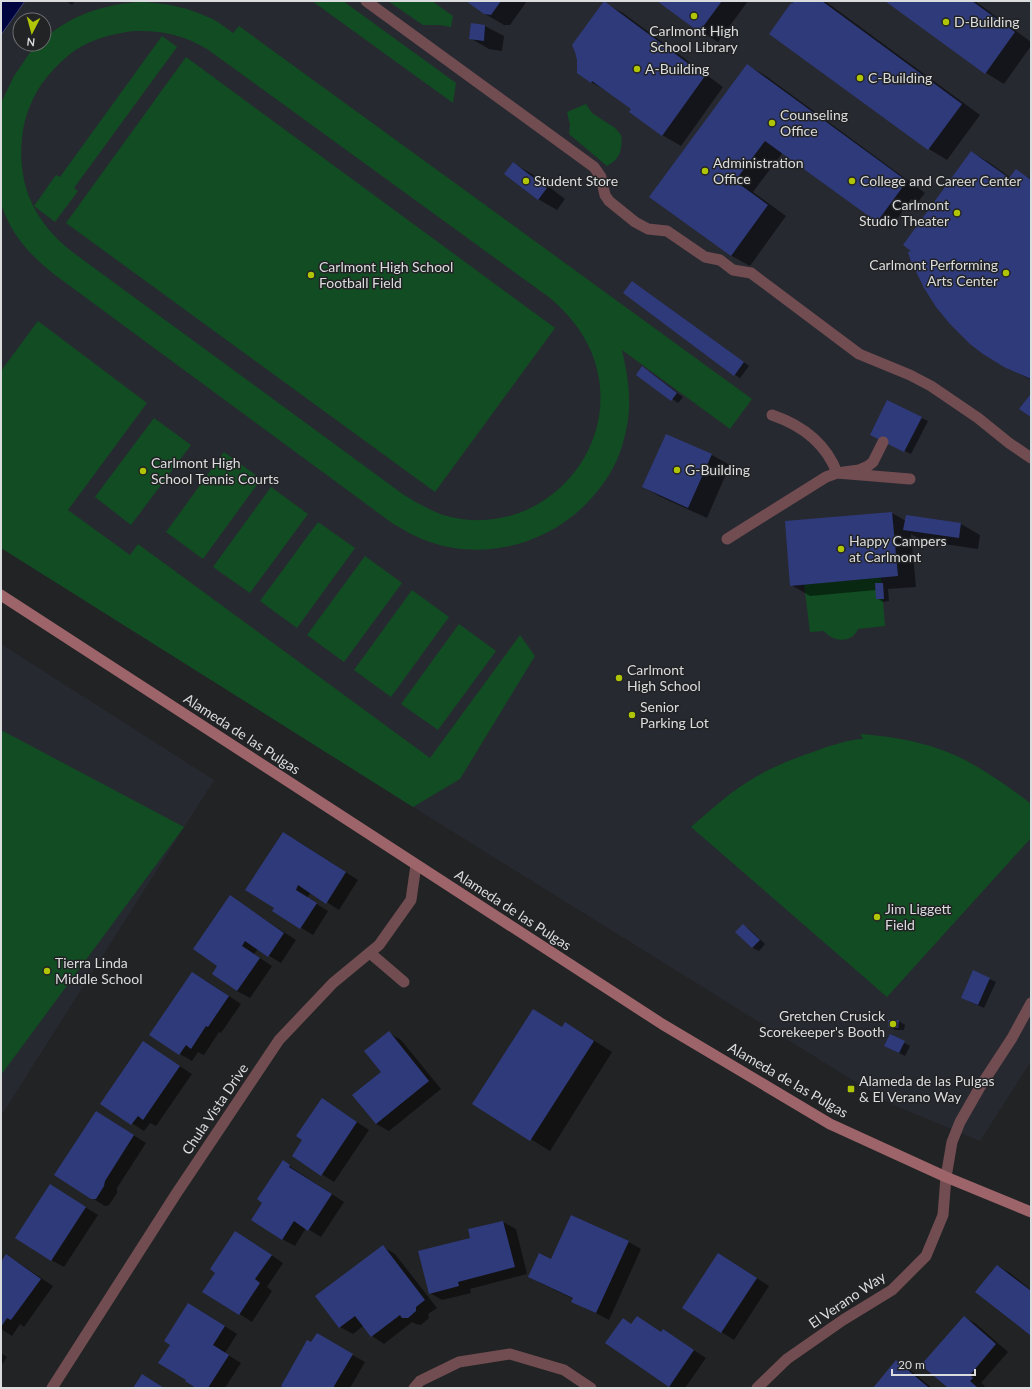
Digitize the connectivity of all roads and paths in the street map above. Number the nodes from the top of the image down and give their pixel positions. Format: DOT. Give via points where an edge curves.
graph roads {
  1 [pos="366,1"];
  2 [pos="772,415"];
  3 [pos="883,442"];
  4 [pos="1031,458"];
  5 [pos="837,473"];
  6 [pos="910,479"];
  7 [pos="727,539"];
  8 [pos="1,594"];
  9 [pos="416,865"];
  10 [pos="370,953"];
  11 [pos="404,982"];
  12 [pos="1031,1003"];
  13 [pos="946,1177"];
  14 [pos="1031,1212"];
  15 [pos="52,1388"];
  16 [pos="414,1388"];
  17 [pos="591,1388"];
  18 [pos="757,1388"];
  1 -- 4 [label="street" via="594,167 601,177 609,201 635,222 648,229 667,231 705,257 720,260 733,270 751,273 859,354 931,386"];
  2 -- 5 [label="street" via="802,429 819,442"];
  3 -- 5 [label="street" via="873,462 868,466"];
  5 -- 6 [label="street"];
  5 -- 7 [label="street" via="824,478"];
  8 -- 9 [label="main road, Alameda de las Pulgas"];
  9 -- 10 [label="street, Chula Vista Drive" via="411,900"];
  9 -- 13 [label="main road, Alameda de las Pulgas" via="662,1024 830,1124"];
  10 -- 11 [label="street"];
  10 -- 15 [label="street, Chula Vista Drive" via="333,984 279,1040 176,1194"];
  12 -- 13 [label="street, El Verano Way" via="960,1122 952,1142"];
  13 -- 14 [label="main road, Alameda de las Pulgas"];
  13 -- 18 [label="street, El Verano Way" via="943,1215 926,1256 892,1290 787,1359"];
  16 -- 17 [label="street" via="420,1381 459,1362 510,1354 564,1370"];
}
